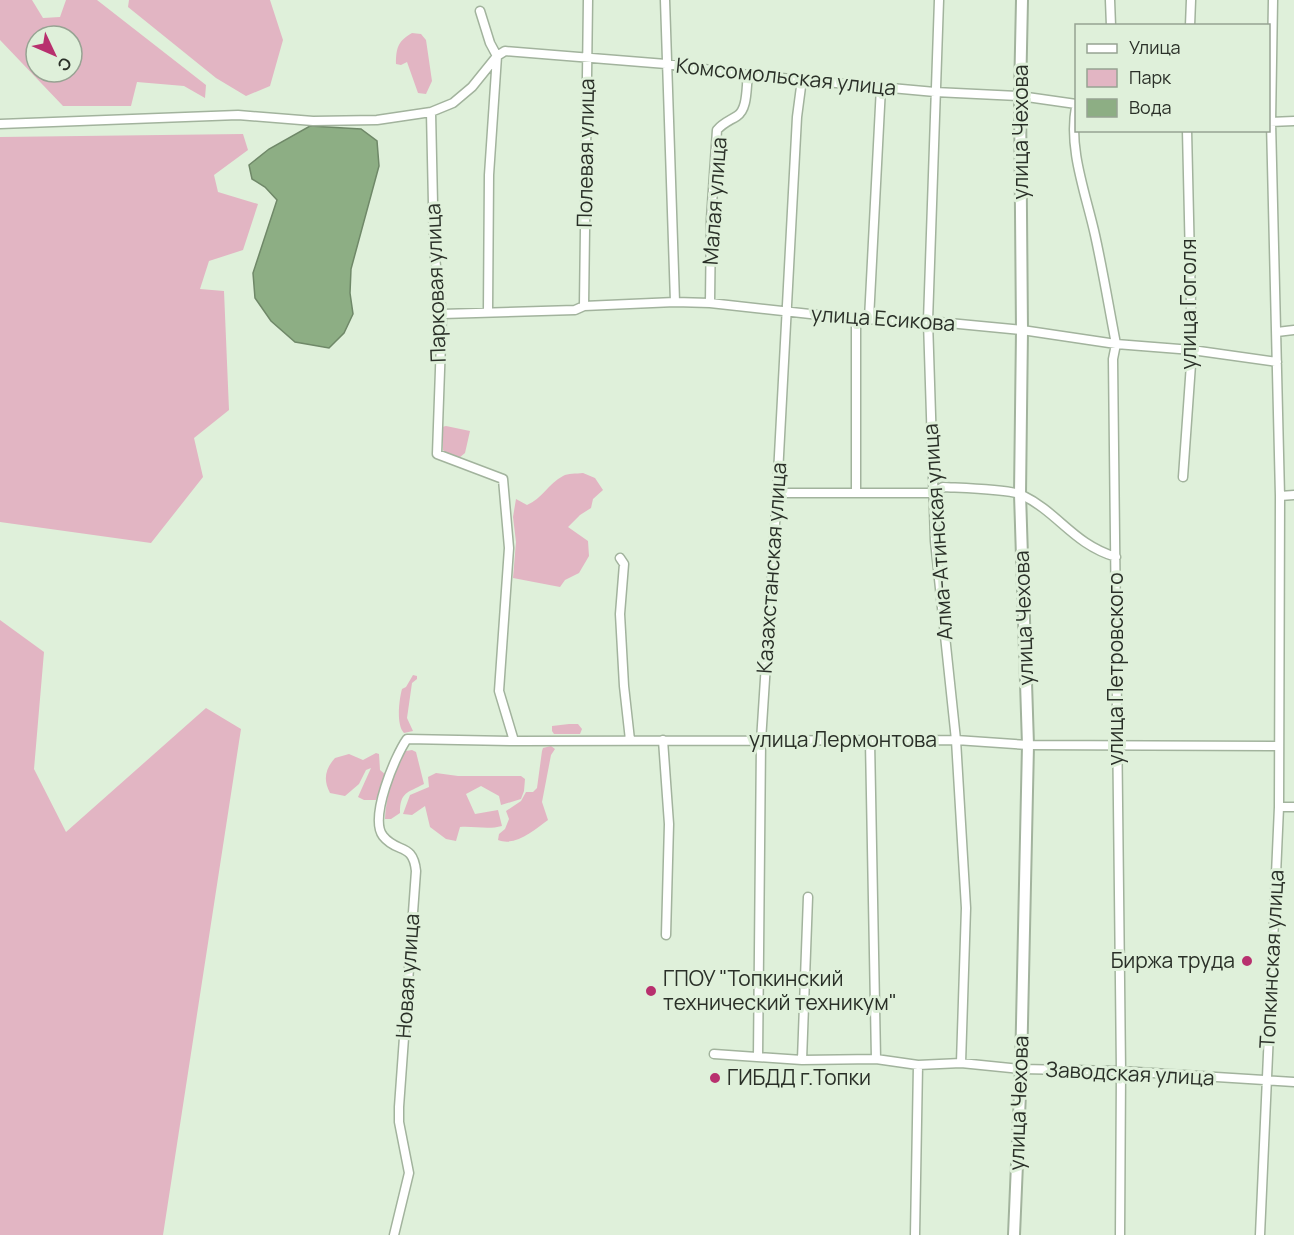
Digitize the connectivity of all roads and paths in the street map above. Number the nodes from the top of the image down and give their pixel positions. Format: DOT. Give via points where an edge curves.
graph roads {
  1 [pos="588,0"];
  2 [pos="665,0"];
  3 [pos="939,0"];
  4 [pos="1022,0"];
  5 [pos="1110,0"];
  6 [pos="1191,0"];
  7 [pos="1273,0"];
  8 [pos="480,11"];
  9 [pos="1111,24"];
  10 [pos="1190,24"];
  11 [pos="497,56"];
  12 [pos="588,58"];
  13 [pos="666,64"];
  14 [pos="748,75"];
  15 [pos="802,79"];
  16 [pos="881,87"];
  17 [pos="935,92"];
  18 [pos="1020,96"];
  19 [pos="1075,105"];
  20 [pos="431,112"];
  21 [pos="1294,121"];
  22 [pos="1075,122"];
  23 [pos="1270,122"];
  24 [pos="0,124"];
  25 [pos="1186,132"];
  26 [pos="675,302"];
  27 [pos="710,303"];
  28 [pos="584,306"];
  29 [pos="488,311"];
  30 [pos="786,313"];
  31 [pos="442,314"];
  32 [pos="856,319"];
  33 [pos="869,319"];
  34 [pos="928,321"];
  35 [pos="1022,330"];
  36 [pos="1294,330"];
  37 [pos="1277,332"];
  38 [pos="1116,344"];
  39 [pos="1192,350"];
  40 [pos="1277,362"];
  41 [pos="1183,477"];
  42 [pos="856,492"];
  43 [pos="777,493"];
  44 [pos="933,493"];
  45 [pos="1020,494"];
  46 [pos="1294,495"];
  47 [pos="1280,496"];
  48 [pos="1116,557"];
  49 [pos="620,558"];
  50 [pos="407,739"];
  51 [pos="630,740"];
  52 [pos="663,740"];
  53 [pos="956,740"];
  54 [pos="514,741"];
  55 [pos="760,741"];
  56 [pos="870,741"];
  57 [pos="1116,744"];
  58 [pos="1028,745"];
  59 [pos="1279,746"];
  60 [pos="1279,807"];
  61 [pos="1294,807"];
  62 [pos="808,897"];
  63 [pos="666,935"];
  64 [pos="714,1054"];
  65 [pos="758,1057"];
  66 [pos="876,1059"];
  67 [pos="802,1060"];
  68 [pos="961,1063"];
  69 [pos="918,1065"];
  70 [pos="1021,1069"];
  71 [pos="1121,1071"];
  72 [pos="1266,1081"];
  73 [pos="1294,1082"];
  74 [pos="394,1235"];
  75 [pos="915,1235"];
  76 [pos="1014,1235"];
  77 [pos="1120,1235"];
  78 [pos="1260,1235"];
  1 -- 12 [label="street, Полевая улица"];
  2 -- 13 [label="street"];
  3 -- 17 [label="street, Алма-Атинская улица"];
  4 -- 18 [label="street, улица Чехова"];
  5 -- 9 [label="street"];
  6 -- 10 [label="street"];
  7 -- 23 [label="street, Топкинская улица"];
  8 -- 11 [label="street"];
  11 -- 12 [label="street, Комсомольская улица" via="505,51"];
  11 -- 20 [label="street" via="472,87 453,103"];
  11 -- 29 [label="street" via="488,220"];
  12 -- 13 [label="street, Комсомольская улица"];
  12 -- 28 [label="street, Полевая улица"];
  13 -- 14 [label="street, Комсомольская улица"];
  13 -- 26 [label="street"];
  14 -- 15 [label="street, Комсомольская улица"];
  14 -- 27 [label="street, Малая улица" via="743,109 717,130"];
  15 -- 16 [label="street, Комсомольская улица"];
  15 -- 30 [label="street, Казахстанская улица"];
  16 -- 17 [label="street, Комсомольская улица"];
  16 -- 33 [label="street"];
  17 -- 18 [label="street, Комсомольская улица"];
  17 -- 34 [label="street, Алма-Атинская улица"];
  18 -- 19 [label="street, Комсомольская улица"];
  18 -- 35 [label="street, улица Чехова"];
  20 -- 24 [label="street" via="377,120 313,121 238,115"];
  20 -- 31 [label="street, Парковая улица" via="434,250"];
  21 -- 23 [label="street"];
  22 -- 38 [label="street, улица Петровского" via="1076,150"];
  23 -- 37 [label="street, Топкинская улица"];
  25 -- 39 [label="street, улица Гоголя"];
  26 -- 27 [label="street, улица Есикова"];
  26 -- 28 [label="street, улица Есикова"];
  27 -- 30 [label="street, улица Есикова"];
  28 -- 29 [label="street, улица Есикова" via="575,310"];
  29 -- 31 [label="street, улица Есикова"];
  30 -- 32 [label="street, улица Есикова"];
  30 -- 43 [label="street, Казахстанская улица"];
  31 -- 54 [label="street, Парковая улица" via="437,453 503,479 509,548 499,691"];
  32 -- 33 [label="street, улица Есикова"];
  32 -- 42 [label="street"];
  33 -- 34 [label="street, улица Есикова"];
  34 -- 35 [label="street, улица Есикова"];
  34 -- 44 [label="street, Алма-Атинская улица"];
  35 -- 38 [label="street, улица Есикова"];
  35 -- 45 [label="street, улица Чехова"];
  36 -- 37 [label="street"];
  37 -- 40 [label="street, Топкинская улица"];
  38 -- 39 [label="street, улица Есикова"];
  38 -- 48 [label="street, улица Петровского"];
  39 -- 40 [label="street, улица Есикова"];
  39 -- 41 [label="street, улица Гоголя"];
  40 -- 47 [label="street, Топкинская улица"];
  42 -- 43 [label="street"];
  42 -- 44 [label="street"];
  43 -- 55 [label="street, Казахстанская улица"];
  44 -- 45 [label="street" via="943,487"];
  44 -- 53 [label="street, Алма-Атинская улица"];
  45 -- 48 [label="street" via="1045,508 1086,544"];
  45 -- 58 [label="street, улица Чехова"];
  46 -- 47 [label="street"];
  47 -- 59 [label="street, Топкинская улица"];
  48 -- 57 [label="street, улица Петровского"];
  49 -- 51 [label="street" via="624,564 620,614"];
  50 -- 54 [label="street, улица Лермонтова"];
  50 -- 74 [label="street, Новая улица" via="393,765 379,826 385,839 415,858 416,871 399,1107 409,1173"];
  51 -- 52 [label="street, улица Лермонтова"];
  51 -- 54 [label="street, улица Лермонтова"];
  52 -- 55 [label="street, улица Лермонтова"];
  52 -- 63 [label="street" via="669,824"];
  53 -- 56 [label="street, улица Лермонтова"];
  53 -- 58 [label="street, улица Лермонтова"];
  53 -- 68 [label="street, Алма-Атинская улица" via="966,908"];
  55 -- 56 [label="street, улица Лермонтова"];
  55 -- 65 [label="street, Казахстанская улица"];
  56 -- 66 [label="street"];
  57 -- 58 [label="street, улица Лермонтова"];
  57 -- 59 [label="street, улица Лермонтова"];
  57 -- 71 [label="street, улица Петровского"];
  58 -- 70 [label="street, улица Чехова"];
  59 -- 60 [label="street, Топкинская улица"];
  60 -- 61 [label="street"];
  60 -- 72 [label="street, Топкинская улица"];
  62 -- 67 [label="street"];
  64 -- 65 [label="street, Заводская улица"];
  65 -- 67 [label="street, Заводская улица"];
  66 -- 67 [label="street, Заводская улица"];
  66 -- 69 [label="street, Заводская улица"];
  68 -- 69 [label="street, Заводская улица"];
  68 -- 70 [label="street, Заводская улица"];
  69 -- 75 [label="street"];
  70 -- 71 [label="street, Заводская улица"];
  70 -- 76 [label="street, улица Чехова"];
  71 -- 72 [label="street, Заводская улица"];
  71 -- 77 [label="street, улица Петровского"];
  72 -- 73 [label="street, Заводская улица"];
  72 -- 78 [label="street, Топкинская улица"];
}
